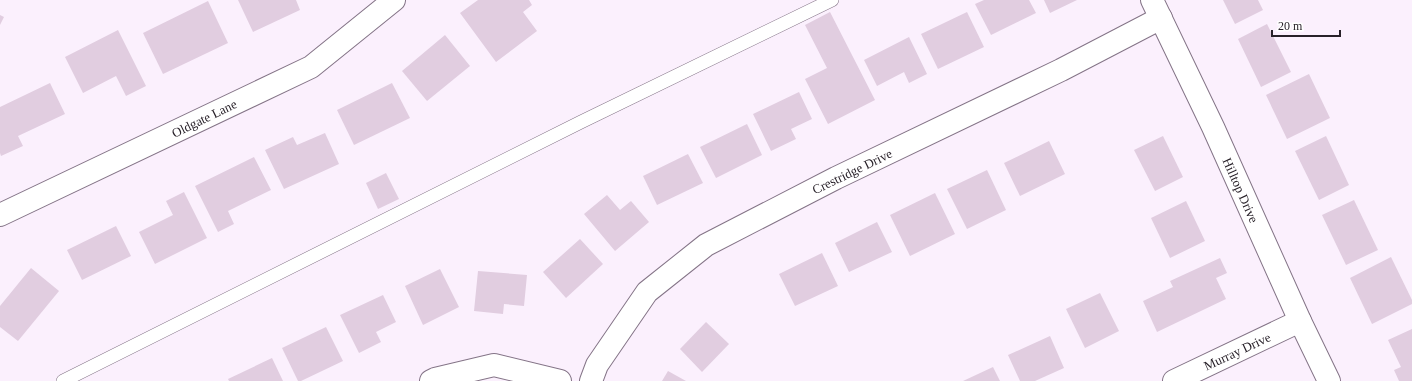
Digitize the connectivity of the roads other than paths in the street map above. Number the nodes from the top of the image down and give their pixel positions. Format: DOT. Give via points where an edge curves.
graph roads {
  1 [pos="394,0"];
  2 [pos="832,0"];
  3 [pos="1156,9"];
  4 [pos="0,215"];
  5 [pos="1300,321"];
  6 [pos="63,381"];
  7 [pos="431,381"];
  8 [pos="560,381"];
  9 [pos="591,381"];
  10 [pos="1174,381"];
  11 [pos="1329,381"];
  1 -- 4 [label="street, Oldgate Lane" via="311,67"];
  2 -- 6 [label="lane"];
  3 -- 5 [label="street, Hilltop Drive" via="1213,127"];
  3 -- 9 [label="street, Crestridge Drive" via="1061,70 836,178 706,245 647,292 597,364"];
  5 -- 10 [label="street, Murray Drive"];
  5 -- 11 [label="street, Hilltop Drive"];
  7 -- 8 [label="street" via="494,365"];
}
